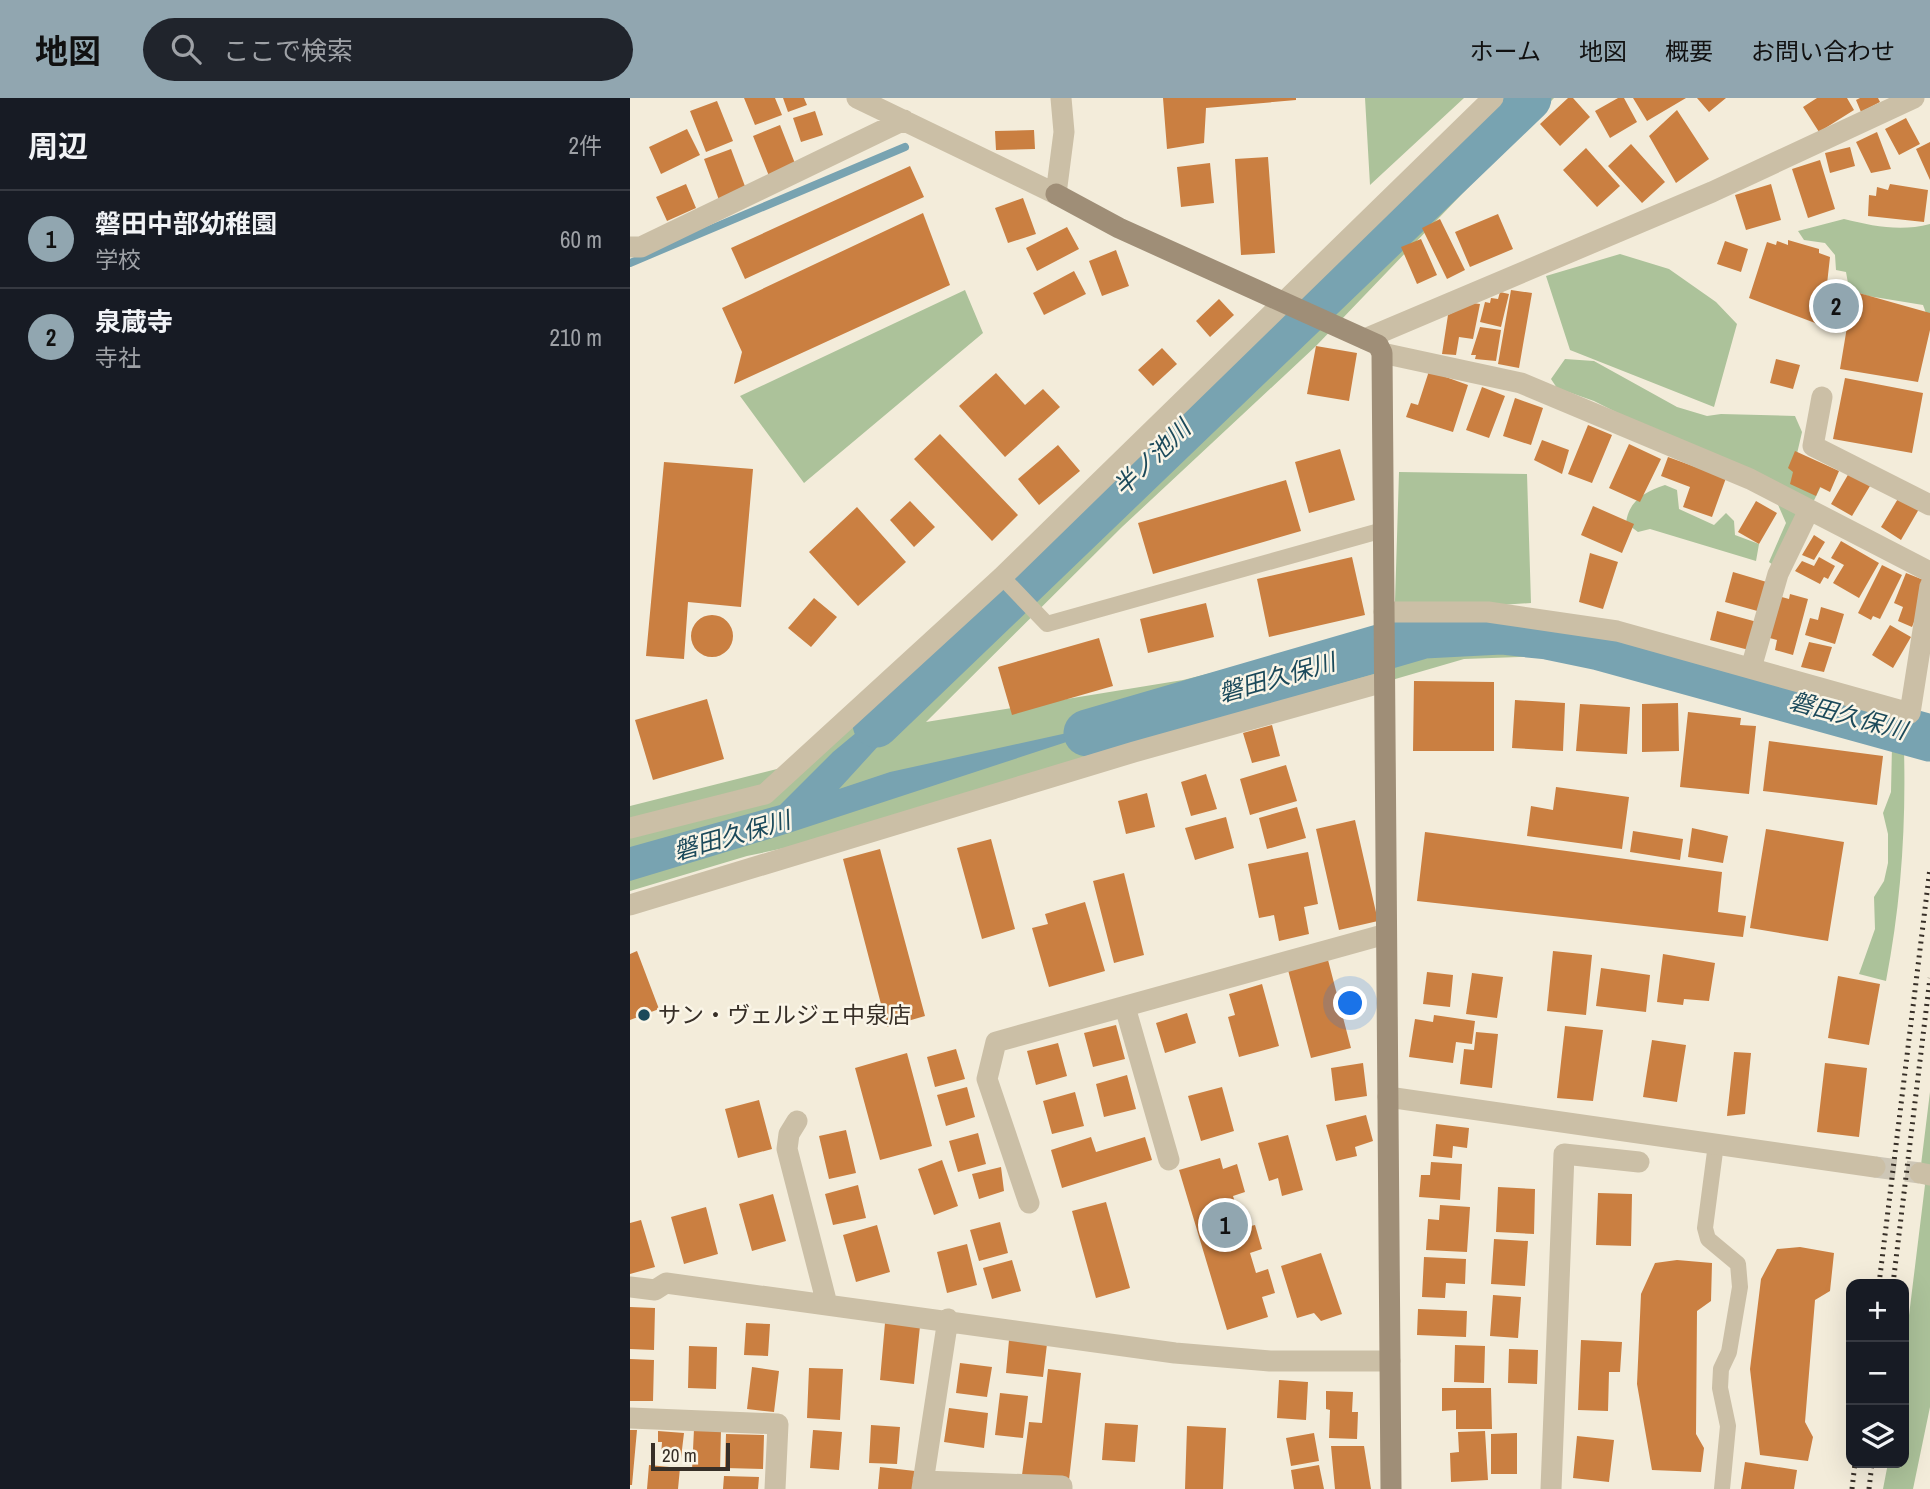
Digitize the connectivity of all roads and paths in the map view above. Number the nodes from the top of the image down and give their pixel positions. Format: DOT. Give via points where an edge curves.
graph roads {
  1 [pos="857,98"];
  2 [pos="1061,98"];
  3 [pos="1493,98"];
  4 [pos="1914,98"];
  5 [pos="904,120"];
  6 [pos="1056,194"];
  7 [pos="630,247"];
  8 [pos="1282,301"];
  9 [pos="1365,339"];
  10 [pos="1382,353"];
  11 [pos="1822,397"];
  12 [pos="1930,505"];
  13 [pos="1809,510"];
  14 [pos="1383,530"];
  15 [pos="1930,572"];
  16 [pos="1002,577"];
  17 [pos="1930,586"];
  18 [pos="1384,620"];
  19 [pos="1751,668"];
  20 [pos="1384,677"];
  21 [pos="630,828"];
  22 [pos="630,905"];
  23 [pos="1386,934"];
  24 [pos="1125,1007"];
  25 [pos="1388,1097"];
  26 [pos="797,1121"];
  27 [pos="1716,1144"];
  28 [pos="1169,1160"];
  29 [pos="1639,1162"];
  30 [pos="1875,1167"];
  31 [pos="1029,1203"];
  32 [pos="630,1287"];
  33 [pos="827,1304"];
  34 [pos="948,1319"];
  35 [pos="1390,1361"];
  36 [pos="630,1418"];
  37 [pos="922,1485"];
  38 [pos="775,1489"];
  39 [pos="1062,1489"];
  40 [pos="1391,1489"];
  41 [pos="1551,1489"];
  42 [pos="1722,1489"];
  1 -- 5 [label="street"];
  2 -- 6 [label="street" via="1064,132"];
  3 -- 8 [label="street"];
  4 -- 9 [label="street" via="1712,192"];
  5 -- 6 [label="street"];
  5 -- 7 [label="street" via="641,247"];
  6 -- 8 [label="street" via="1119,228"];
  8 -- 9 [label="street"];
  8 -- 16 [label="street"];
  9 -- 10 [label="street" via="1378,345"];
  10 -- 13 [label="street" via="1521,383 1750,479"];
  10 -- 14 [label="street"];
  11 -- 12 [label="street" via="1813,446"];
  13 -- 15 [label="street"];
  13 -- 19 [label="street" via="1778,573"];
  14 -- 16 [label="lane" via="1047,624"];
  14 -- 18 [label="street"];
  16 -- 21 [label="street" via="765,794"];
  17 -- 19 [label="street" via="1910,713"];
  18 -- 19 [label="street" via="1488,612 1550,618"];
  18 -- 20 [label="street"];
  20 -- 22 [label="street"];
  20 -- 23 [label="street"];
  23 -- 24 [label="street"];
  23 -- 25 [label="street"];
  24 -- 28 [label="street"];
  24 -- 31 [label="street" via="996,1042 987,1079"];
  25 -- 27 [label="street"];
  25 -- 35 [label="street"];
  26 -- 33 [label="street" via="789,1134 788,1149"];
  27 -- 30 [label="street"];
  27 -- 42 [label="lane" via="1705,1228 1708,1239 1738,1264 1740,1287 1729,1352 1721,1369 1728,1426"];
  29 -- 41 [label="street" via="1564,1154"];
  32 -- 33 [label="street" via="655,1290 666,1283"];
  33 -- 34 [label="street"];
  34 -- 35 [label="street" via="1175,1353 1269,1361"];
  34 -- 37 [label="street"];
  35 -- 40 [label="street"];
  36 -- 38 [label="street" via="778,1424"];
  37 -- 39 [label="street"];
}
